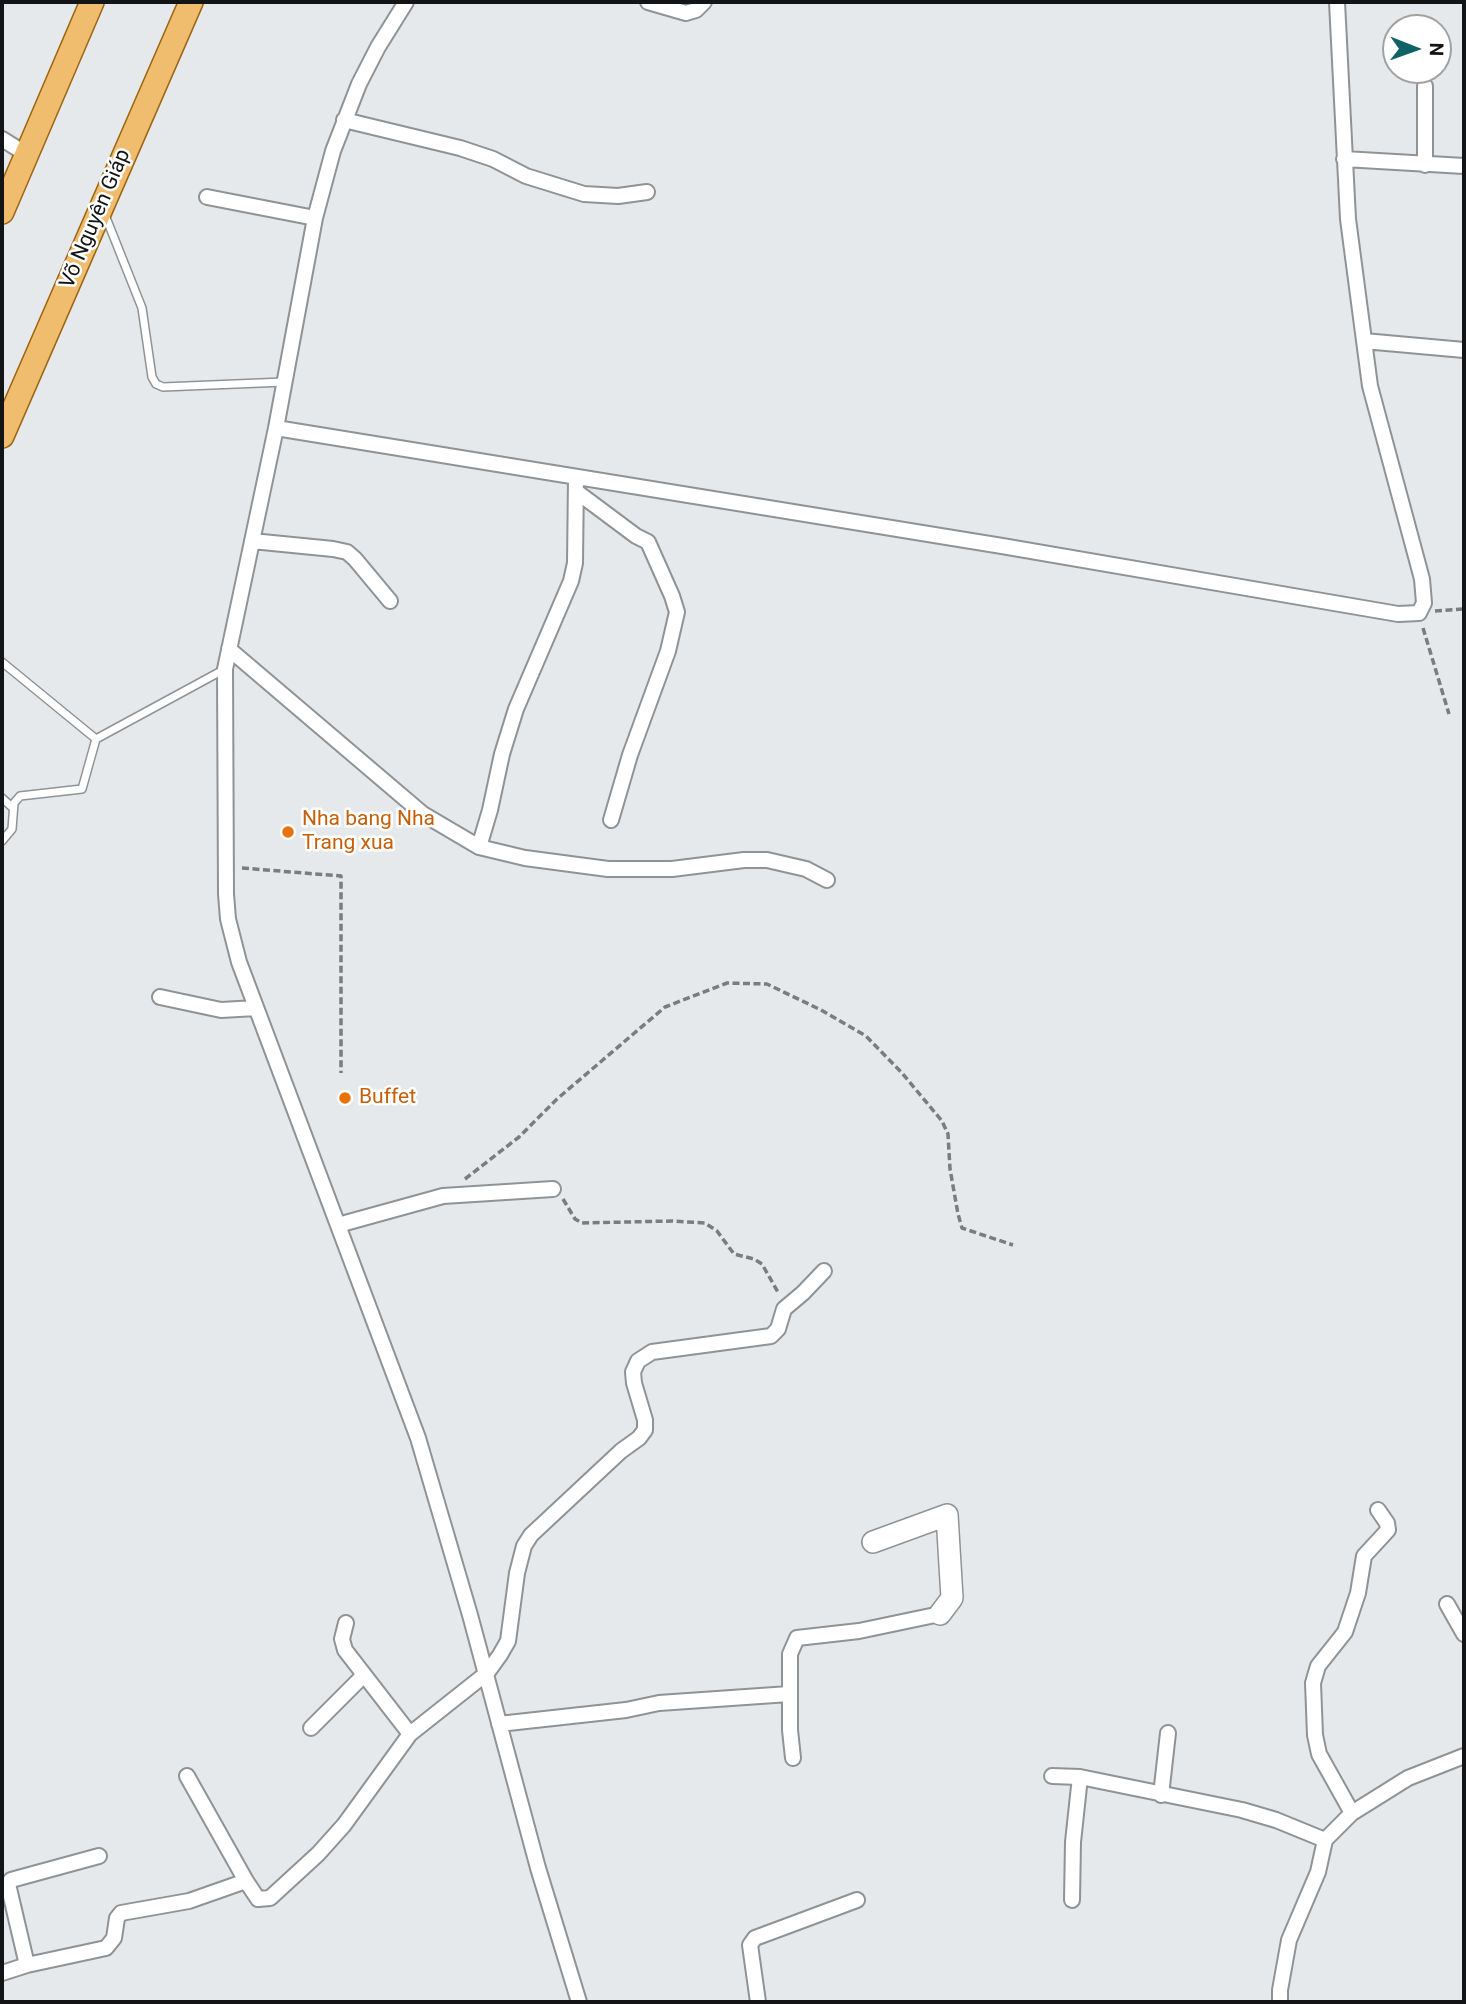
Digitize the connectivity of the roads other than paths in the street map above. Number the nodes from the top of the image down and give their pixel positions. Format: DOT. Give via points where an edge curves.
graph roads {
  1 [pos="92,2"];
  2 [pos="191,2"];
  3 [pos="406,2"];
  4 [pos="648,2"];
  5 [pos="704,2"];
  6 [pos="1337,2"];
  7 [pos="1425,86"];
  8 [pos="344,120"];
  9 [pos="2,139"];
  10 [pos="26,154"];
  11 [pos="1344,159"];
  12 [pos="1425,165"];
  13 [pos="1464,166"];
  14 [pos="647,192"];
  15 [pos="207,197"];
  16 [pos="101,207"];
  17 [pos="2,212"];
  18 [pos="315,218"];
  19 [pos="1364,341"];
  20 [pos="1464,350"];
  21 [pos="284,382"];
  22 [pos="276,428"];
  23 [pos="2,436"];
  24 [pos="577,485"];
  25 [pos="252,541"];
  26 [pos="390,601"];
  27 [pos="229,649"];
  28 [pos="2,662"];
  29 [pos="225,669"];
  30 [pos="96,739"];
  31 [pos="2,798"];
  32 [pos="13,808"];
  33 [pos="611,820"];
  34 [pos="2,841"];
  35 [pos="479,847"];
  36 [pos="827,880"];
  37 [pos="160,997"];
  38 [pos="257,1008"];
  39 [pos="553,1189"];
  40 [pos="338,1225"];
  41 [pos="824,1271"];
  42 [pos="1378,1510"];
  43 [pos="873,1542"];
  44 [pos="1447,1604"];
  45 [pos="940,1614"];
  46 [pos="346,1623"];
  47 [pos="1464,1634"];
  48 [pos="486,1673"];
  49 [pos="364,1675"];
  50 [pos="789,1694"];
  51 [pos="499,1724"];
  52 [pos="311,1728"];
  53 [pos="1168,1733"];
  54 [pos="410,1734"];
  55 [pos="1464,1756"];
  56 [pos="793,1758"];
  57 [pos="187,1776"];
  58 [pos="1052,1776"];
  59 [pos="1080,1777"];
  60 [pos="1161,1795"];
  61 [pos="1352,1813"];
  62 [pos="1325,1840"];
  63 [pos="99,1856"];
  64 [pos="246,1881"];
  65 [pos="857,1900"];
  66 [pos="1072,1900"];
  67 [pos="27,1965"];
  68 [pos="2,1973"];
  69 [pos="579,2002"];
  70 [pos="758,2002"];
  71 [pos="1280,2002"];
  1 -- 10 [label="main road"];
  2 -- 16 [label="main road, Võ Nguyên Giáp"];
  3 -- 8 [label="street" via="378,47"];
  4 -- 5 [label="street" via="686,13"];
  6 -- 11 [label="street"];
  7 -- 12 [label="street"];
  8 -- 14 [label="street" via="460,148 575,192 618,196"];
  8 -- 18 [label="street"];
  9 -- 10 [label="street"];
  10 -- 17 [label="main road"];
  11 -- 12 [label="street"];
  11 -- 19 [label="street"];
  12 -- 13 [label="street"];
  15 -- 18 [label="street"];
  16 -- 21 [label="lane" via="142,308 156,384"];
  16 -- 23 [label="main road, Võ Nguyên Giáp"];
  18 -- 21 [label="street"];
  19 -- 20 [label="street"];
  19 -- 24 [label="street" via="1370,386 1422,579 1424,603 1419,613 1398,614 1002,546"];
  21 -- 22 [label="street"];
  22 -- 24 [label="street"];
  22 -- 25 [label="street"];
  24 -- 33 [label="street" via="648,542 677,612"];
  24 -- 35 [label="street" via="571,581 516,709"];
  25 -- 26 [label="street" via="347,552"];
  25 -- 27 [label="street"];
  27 -- 29 [label="street"];
  27 -- 35 [label="street" via="423,814"];
  28 -- 30 [label="lane"];
  29 -- 30 [label="lane"];
  29 -- 38 [label="street" via="226,894 230,930"];
  30 -- 32 [label="lane" via="82,789 20,796"];
  31 -- 32 [label="lane"];
  32 -- 34 [label="lane" via="12,829"];
  35 -- 36 [label="street" via="608,869 672,869 767,860 806,869"];
  37 -- 38 [label="street" via="221,1010"];
  38 -- 40 [label="street"];
  39 -- 40 [label="street" via="443,1196"];
  40 -- 48 [label="street" via="418,1438"];
  41 -- 48 [label="street" via="784,1309 771,1336 652,1352 638,1361 634,1383 645,1430 531,1535 517,1573 508,1642"];
  42 -- 61 [label="street" via="1388,1530 1364,1556 1345,1632 1318,1666 1312,1684 1319,1754"];
  43 -- 45 [label="main road" via="947,1515 952,1598"];
  44 -- 47 [label="street"];
  45 -- 50 [label="street" via="797,1637 790,1654"];
  46 -- 49 [label="street" via="342,1645"];
  48 -- 51 [label="street"];
  48 -- 54 [label="street"];
  49 -- 52 [label="street"];
  49 -- 54 [label="street"];
  50 -- 51 [label="street" via="659,1703"];
  50 -- 56 [label="street"];
  51 -- 69 [label="street"];
  53 -- 60 [label="street"];
  54 -- 64 [label="street" via="344,1825 270,1898 258,1899"];
  55 -- 61 [label="street" via="1408,1778"];
  57 -- 64 [label="street"];
  58 -- 59 [label="street"];
  59 -- 60 [label="street"];
  59 -- 66 [label="street"];
  60 -- 62 [label="street" via="1242,1810"];
  61 -- 62 [label="street"];
  62 -- 71 [label="street" via="1318,1872 1289,1940"];
  63 -- 67 [label="street" via="8,1884"];
  64 -- 67 [label="street" via="189,1901 121,1913 106,1948"];
  65 -- 70 [label="street" via="755,1938 750,1945"];
  67 -- 68 [label="street"];
}
